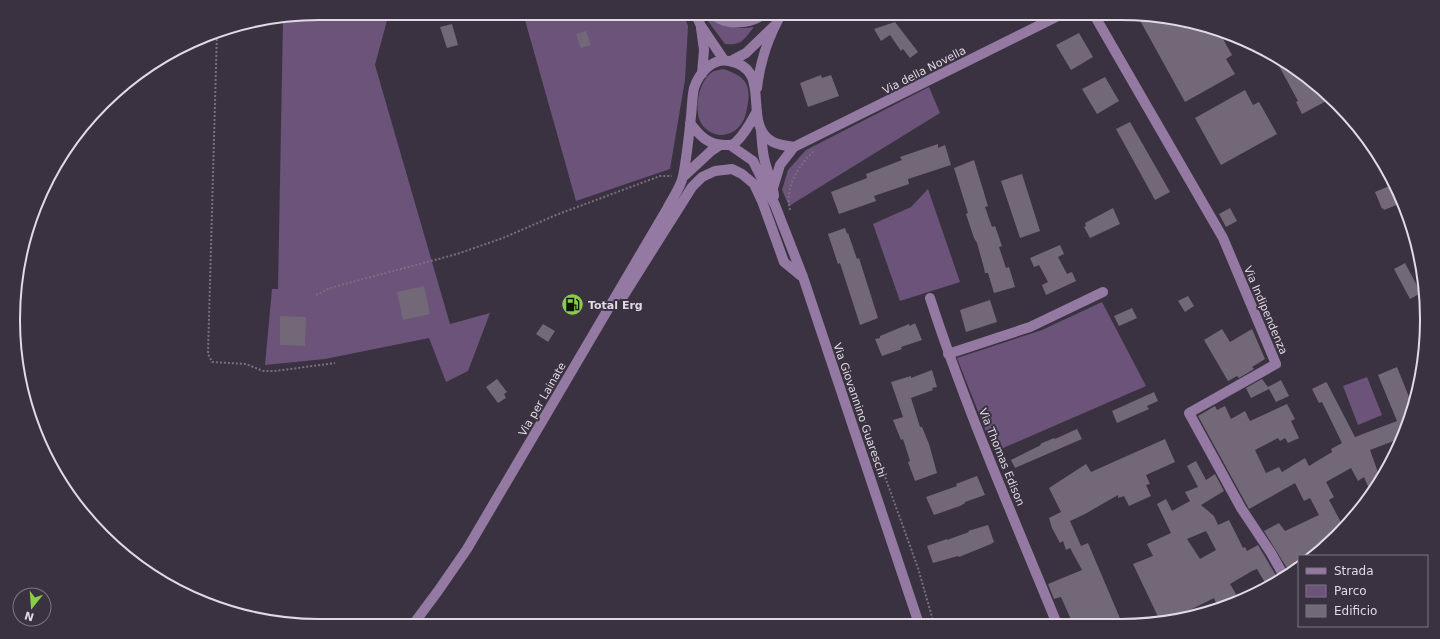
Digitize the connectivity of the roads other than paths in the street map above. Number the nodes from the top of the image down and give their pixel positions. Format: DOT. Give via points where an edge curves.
graph roads {
  1 [pos="698,20"];
  2 [pos="724,20"];
  3 [pos="749,20"];
  4 [pos="778,20"];
  5 [pos="1050,20"];
  6 [pos="1097,20"];
  7 [pos="775,24"];
  8 [pos="701,26"];
  9 [pos="727,61"];
  10 [pos="702,74"];
  11 [pos="756,99"];
  12 [pos="757,112"];
  13 [pos="690,123"];
  14 [pos="761,130"];
  15 [pos="726,145"];
  16 [pos="794,147"];
  17 [pos="786,157"];
  18 [pos="765,160"];
  19 [pos="753,161"];
  20 [pos="683,178"];
  21 [pos="773,188"];
  22 [pos="775,206"];
  23 [pos="803,277"];
  24 [pos="1103,292"];
  25 [pos="930,298"];
  26 [pos="609,307"];
  27 [pos="948,354"];
  28 [pos="1282,572"];
  29 [pos="417,619"];
  30 [pos="917,619"];
  31 [pos="1055,619"];
  1 -- 8 [label="street"];
  2 -- 3 [label="street" via="738,23"];
  4 -- 7 [label="street"];
  5 -- 16 [label="street, Via della Novella"];
  6 -- 28 [label="street, Via Indipendenza" via="1223,238 1276,364 1189,413 1241,508"];
  7 -- 9 [label="street" via="746,53"];
  7 -- 11 [label="street" via="758,76"];
  8 -- 9 [label="street"];
  8 -- 10 [label="street" via="704,50"];
  9 -- 10 [label="street" via="713,63"];
  9 -- 11 [label="street" via="748,70 753,77"];
  10 -- 13 [label="street" via="694,88"];
  11 -- 12 [label="street"];
  12 -- 14 [label="street"];
  12 -- 15 [label="street" via="735,144"];
  13 -- 15 [label="street" via="703,139 713,144"];
  13 -- 20 [label="street, Via per Lainate"];
  14 -- 16 [label="street" via="773,142"];
  14 -- 18 [label="street"];
  15 -- 19 [label="street"];
  15 -- 20 [label="street, Via per Lainate" via="711,151"];
  16 -- 17 [label="street"];
  17 -- 18 [label="street"];
  17 -- 21 [label="street" via="780,165"];
  18 -- 19 [label="street"];
  18 -- 21 [label="street"];
  19 -- 22 [label="street"];
  20 -- 26 [label="street, Via per Lainate"];
  21 -- 22 [label="street"];
  22 -- 23 [label="street, Via Giovannino Guareschi"];
  23 -- 26 [label="street" via="784,262 754,184 732,170 715,171 702,177 692,187 624,295"];
  23 -- 30 [label="street, Via Giovannino Guareschi"];
  24 -- 27 [label="street" via="1030,327"];
  25 -- 27 [label="street, Via Thomas Edison"];
  26 -- 29 [label="street, Via per Lainate" via="467,549"];
  27 -- 31 [label="street, Via Thomas Edison"];
}
